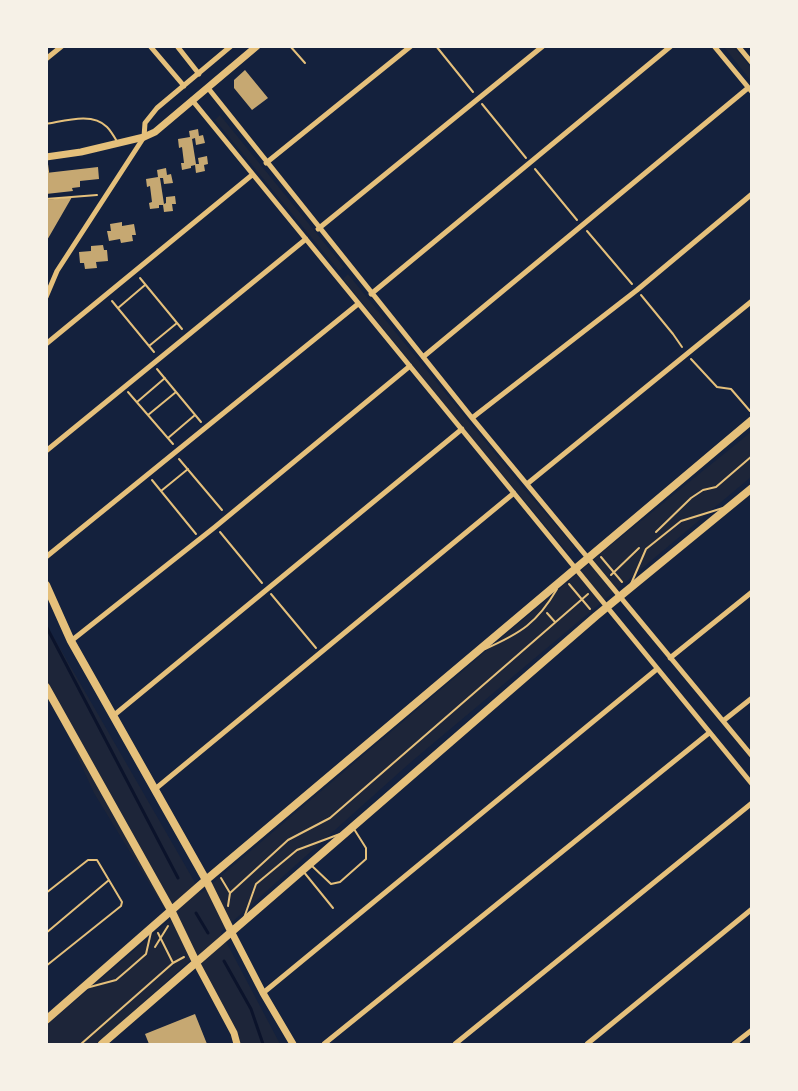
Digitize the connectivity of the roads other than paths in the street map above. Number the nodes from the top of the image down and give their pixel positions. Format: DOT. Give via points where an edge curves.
graph roads {
  1 [pos="62,46"];
  2 [pos="150,46"];
  3 [pos="177,46"];
  4 [pos="231,46"];
  5 [pos="257,46"];
  6 [pos="291,46"];
  7 [pos="411,46"];
  8 [pos="543,46"];
  9 [pos="671,46"];
  10 [pos="714,46"];
  11 [pos="738,46"];
  12 [pos="46,59"];
  13 [pos="305,63"];
  14 [pos="752,63"];
  15 [pos="199,74"];
  16 [pos="184,86"];
  17 [pos="208,88"];
  18 [pos="750,90"];
  19 [pos="192,100"];
  20 [pos="46,124"];
  21 [pos="144,137"];
  22 [pos="118,143"];
  23 [pos="46,159"];
  24 [pos="266,163"];
  25 [pos="252,175"];
  26 [pos="752,194"];
  27 [pos="318,229"];
  28 [pos="306,239"];
  29 [pos="350,268"];
  30 [pos="338,279"];
  31 [pos="371,294"];
  32 [pos="46,297"];
  33 [pos="752,301"];
  34 [pos="358,304"];
  35 [pos="46,344"];
  36 [pos="423,357"];
  37 [pos="410,366"];
  38 [pos="472,418"];
  39 [pos="752,420"];
  40 [pos="462,429"];
  41 [pos="46,451"];
  42 [pos="526,484"];
  43 [pos="752,488"];
  44 [pos="513,493"];
  45 [pos="728,507"];
  46 [pos="46,557"];
  47 [pos="589,558"];
  48 [pos="577,568"];
  49 [pos="46,585"];
  50 [pos="628,589"];
  51 [pos="752,592"];
  52 [pos="618,594"];
  53 [pos="606,608"];
  54 [pos="71,641"];
  55 [pos="670,658"];
  56 [pos="657,669"];
  57 [pos="46,687"];
  58 [pos="752,698"];
  59 [pos="113,716"];
  60 [pos="723,721"];
  61 [pos="709,733"];
  62 [pos="752,756"];
  63 [pos="752,784"];
  64 [pos="154,790"];
  65 [pos="752,803"];
  66 [pos="350,829"];
  67 [pos="310,864"];
  68 [pos="302,870"];
  69 [pos="109,880"];
  70 [pos="206,880"];
  71 [pos="46,893"];
  72 [pos="333,908"];
  73 [pos="752,909"];
  74 [pos="171,910"];
  75 [pos="243,920"];
  76 [pos="153,926"];
  77 [pos="231,931"];
  78 [pos="46,933"];
  79 [pos="196,962"];
  80 [pos="46,966"];
  81 [pos="80,990"];
  82 [pos="263,993"];
  83 [pos="48,1016"];
  84 [pos="752,1030"];
  85 [pos="102,1044"];
  86 [pos="237,1044"];
  87 [pos="294,1044"];
  88 [pos="324,1044"];
  89 [pos="455,1044"];
  90 [pos="587,1044"];
  91 [pos="734,1044"];
  1 -- 12 [label="street"];
  2 -- 16 [label="street"];
  3 -- 15 [label="street"];
  4 -- 15 [label="street"];
  5 -- 17 [label="street"];
  6 -- 13 [label="lane"];
  7 -- 24 [label="street"];
  8 -- 27 [label="street"];
  9 -- 31 [label="street"];
  10 -- 18 [label="street"];
  11 -- 14 [label="street"];
  15 -- 16 [label="street"];
  16 -- 21 [label="street" via="154,111 145,123"];
  17 -- 19 [label="street"];
  17 -- 24 [label="street"];
  18 -- 36 [label="street"];
  19 -- 21 [label="street"];
  19 -- 25 [label="street"];
  20 -- 22 [label="lane" via="98,120"];
  21 -- 22 [label="street"];
  21 -- 32 [label="street" via="57,271"];
  22 -- 23 [label="street"];
  24 -- 27 [label="street"];
  25 -- 28 [label="street"];
  25 -- 35 [label="street"];
  26 -- 38 [label="street" via="637,290"];
  27 -- 29 [label="street"];
  28 -- 30 [label="street"];
  28 -- 41 [label="street"];
  29 -- 30 [label="street"];
  29 -- 31 [label="street"];
  30 -- 34 [label="street"];
  31 -- 36 [label="street"];
  33 -- 42 [label="street"];
  34 -- 37 [label="street"];
  34 -- 46 [label="street"];
  36 -- 38 [label="street"];
  37 -- 40 [label="street"];
  37 -- 54 [label="street"];
  38 -- 42 [label="street"];
  39 -- 47 [label="main road"];
  40 -- 44 [label="street"];
  40 -- 59 [label="street"];
  42 -- 47 [label="street"];
  43 -- 45 [label="main road"];
  44 -- 48 [label="street"];
  44 -- 64 [label="street"];
  45 -- 50 [label="main road"];
  45 -- 50 [label="lane" via="681,521 646,549"];
  47 -- 48 [label="main road"];
  47 -- 52 [label="street"];
  48 -- 53 [label="street"];
  48 -- 70 [label="main road"];
  49 -- 54 [label="main road"];
  50 -- 52 [label="main road"];
  51 -- 55 [label="street"];
  52 -- 53 [label="main road"];
  52 -- 55 [label="street"];
  53 -- 56 [label="street"];
  53 -- 66 [label="main road"];
  54 -- 59 [label="main road"];
  55 -- 60 [label="street"];
  56 -- 61 [label="street"];
  56 -- 82 [label="street"];
  57 -- 74 [label="main road"];
  58 -- 60 [label="street"];
  59 -- 64 [label="main road"];
  60 -- 62 [label="street"];
  61 -- 63 [label="street"];
  61 -- 88 [label="street"];
  64 -- 70 [label="main road"];
  65 -- 89 [label="street"];
  66 -- 67 [label="main road"];
  66 -- 67 [label="lane" via="366,848 366,859 340,882 331,884"];
  66 -- 75 [label="lane" via="297,849 256,884"];
  67 -- 68 [label="main road"];
  68 -- 72 [label="lane"];
  68 -- 75 [label="main road"];
  69 -- 71 [label="lane" via="92,858"];
  69 -- 78 [label="lane"];
  69 -- 80 [label="lane" via="121,898 121,906"];
  70 -- 74 [label="main road"];
  70 -- 77 [label="main road"];
  73 -- 90 [label="street"];
  74 -- 76 [label="main road"];
  74 -- 79 [label="main road"];
  75 -- 77 [label="main road"];
  76 -- 81 [label="main road"];
  76 -- 81 [label="lane" via="146,954 116,980"];
  77 -- 79 [label="main road"];
  77 -- 82 [label="street"];
  79 -- 85 [label="main road"];
  79 -- 86 [label="street"];
  81 -- 83 [label="main road"];
  82 -- 87 [label="street"];
  84 -- 91 [label="street"];
}
